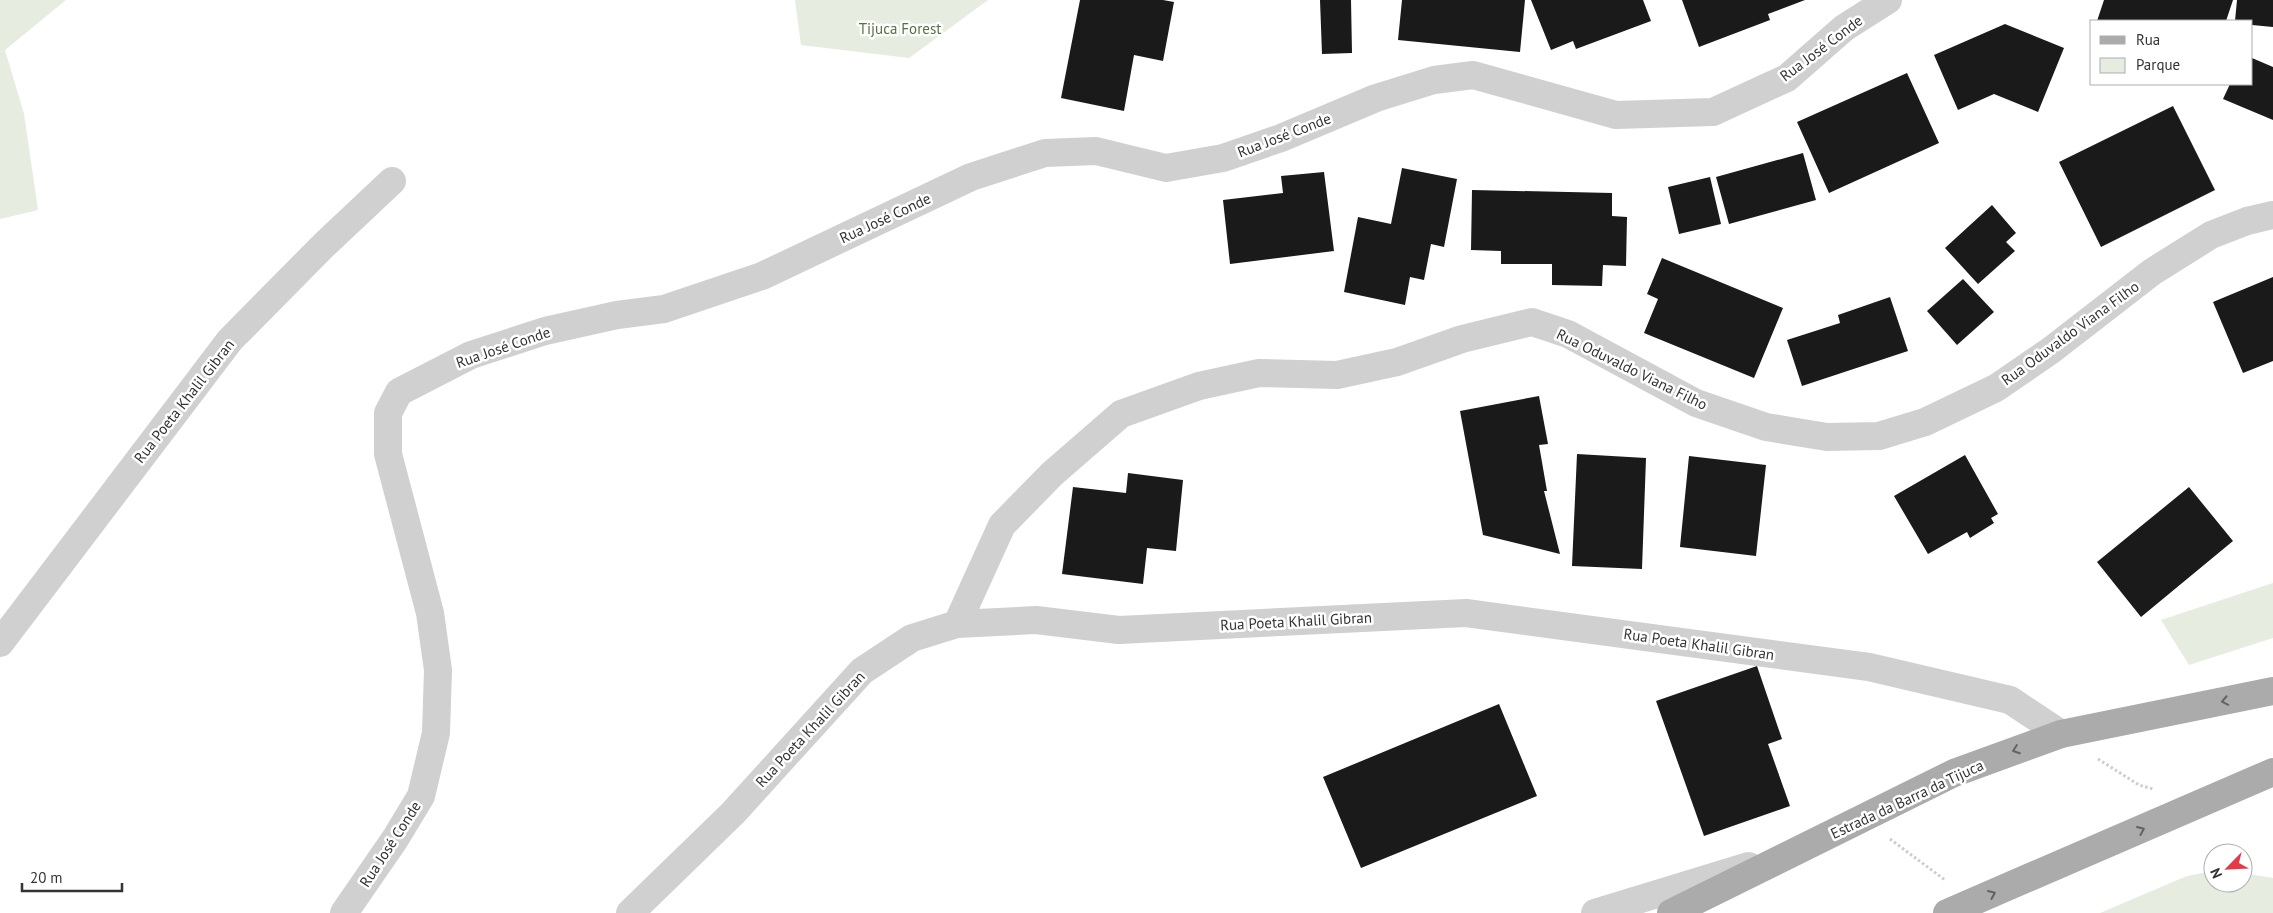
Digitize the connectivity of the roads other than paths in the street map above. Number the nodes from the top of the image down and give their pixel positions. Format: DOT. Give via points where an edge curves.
graph roads {
  1 [pos="1888,0"];
  2 [pos="392,181"];
  3 [pos="2273,215"];
  4 [pos="957,624"];
  5 [pos="0,643"];
  6 [pos="2273,691"];
  7 [pos="2061,734"];
  8 [pos="2273,772"];
  9 [pos="1798,851"];
  10 [pos="344,913"];
  11 [pos="630,913"];
  12 [pos="1595,913"];
  13 [pos="1671,913"];
  14 [pos="1947,913"];
  1 -- 10 [label="street, Rua José Conde" via="1844,28 1787,78 1713,112 1616,115 1473,75 1434,80 1376,98 1281,138 1222,158 1166,168 1096,150 1045,153 972,177 762,276 664,309 617,315 545,331 471,355 399,392 388,413 388,454 430,613 438,670 436,734 421,796"];
  2 -- 5 [label="street, Rua Poeta Khalil Gibran" via="230,340"];
  3 -- 4 [label="street, Rua Oduvaldo Viana Filho" via="2211,235 2152,272 2050,351 1996,388 1925,422 1879,436 1827,437 1766,427 1696,403 1568,334 1532,322 1462,339 1397,362 1337,375 1259,373 1199,386 1121,414 1052,474 1002,524"];
  4 -- 7 [label="street, Rua Poeta Khalil Gibran" via="1036,620 1120,630 1466,613 1868,667 2010,700"];
  4 -- 11 [label="street, Rua Poeta Khalil Gibran" via="912,638 862,671 733,813"];
  6 -- 7 [label="main road, Estrada da Barra da Tijuca, one-way"];
  7 -- 9 [label="main road, Estrada da Barra da Tijuca, one-way" via="1954,773"];
  14 -- 8 [label="main road, one-way"];
  9 -- 12 [label="street"];
  9 -- 13 [label="main road, Estrada da Barra da Tijuca"];
}
